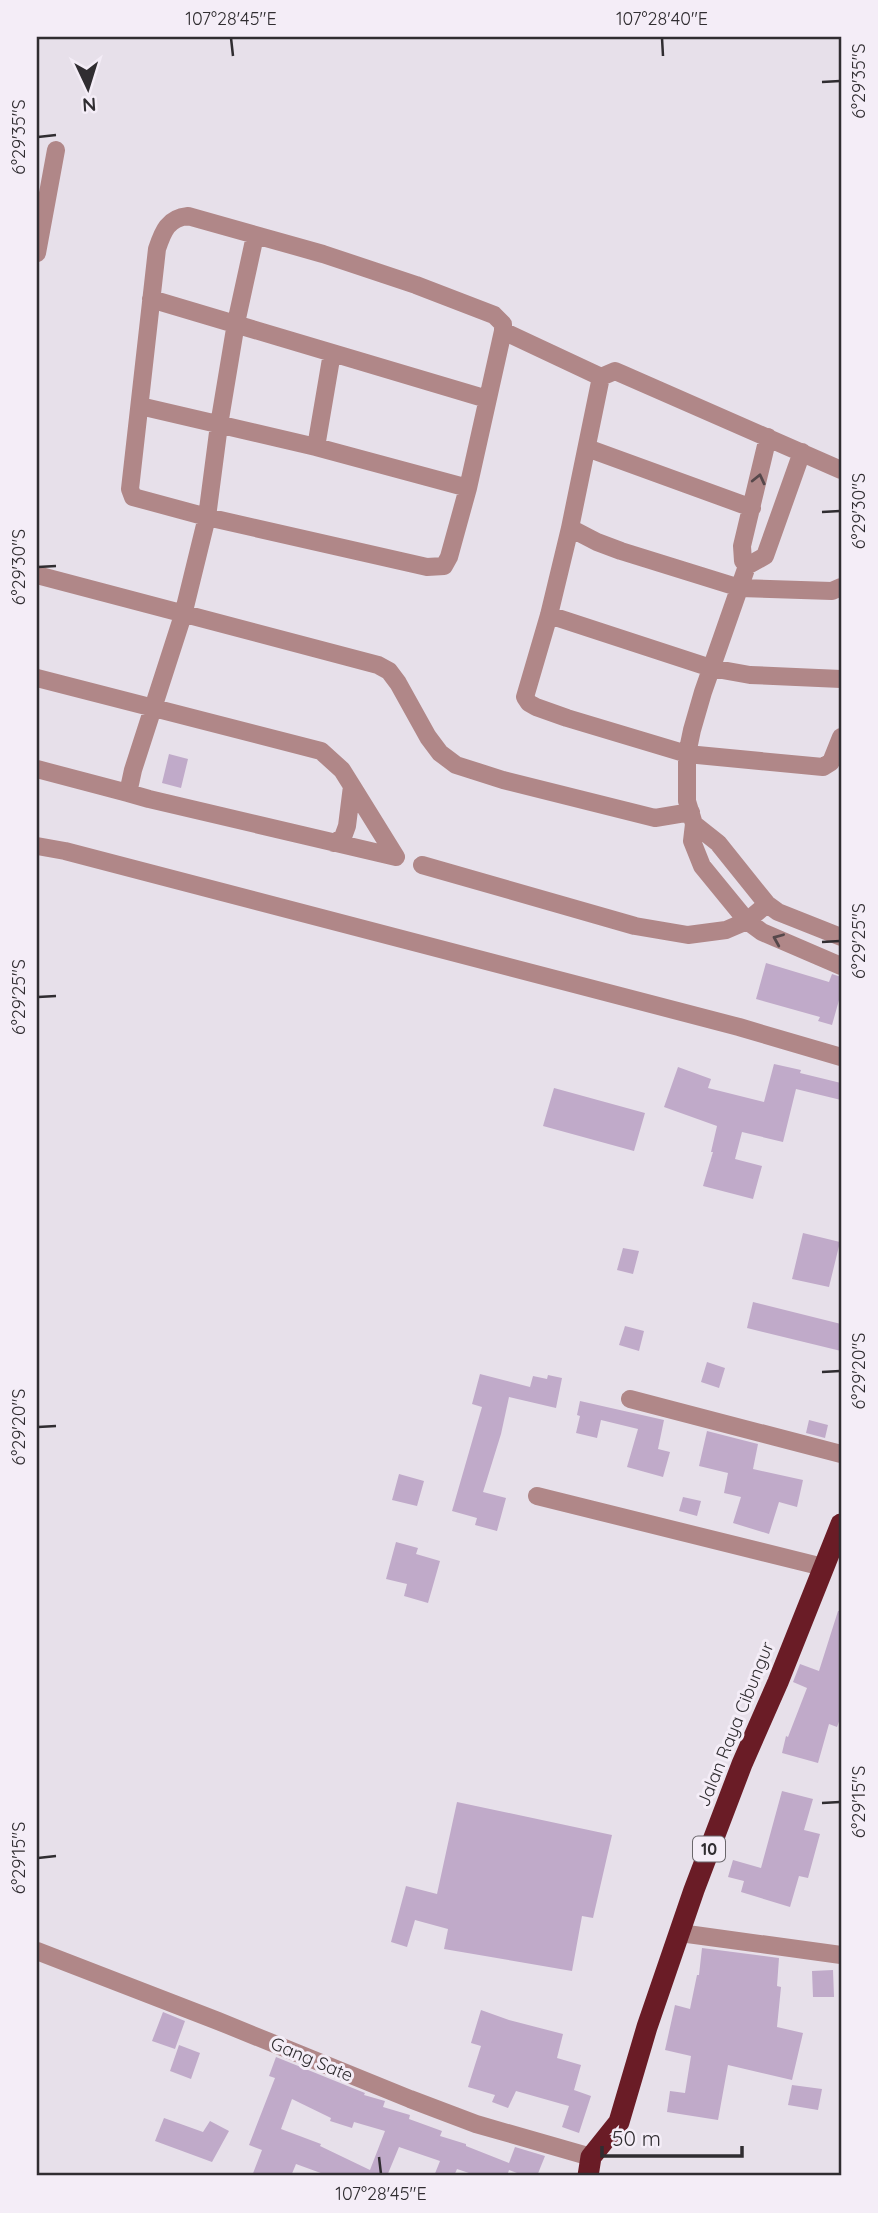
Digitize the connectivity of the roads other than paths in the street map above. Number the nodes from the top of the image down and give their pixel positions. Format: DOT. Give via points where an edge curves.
graph roads {
  1 [pos="56,150"];
  2 [pos="255,236"];
  3 [pos="37,253"];
  4 [pos="151,299"];
  5 [pos="236,323"];
  6 [pos="503,331"];
  7 [pos="332,353"];
  8 [pos="601,377"];
  9 [pos="487,399"];
  10 [pos="140,406"];
  11 [pos="219,425"];
  12 [pos="768,437"];
  13 [pos="316,447"];
  14 [pos="587,448"];
  15 [pos="802,452"];
  16 [pos="841,470"];
  17 [pos="468,488"];
  18 [pos="752,508"];
  19 [pos="207,517"];
  20 [pos="570,528"];
  21 [pos="747,566"];
  22 [pos="37,575"];
  23 [pos="841,587"];
  24 [pos="740,588"];
  25 [pos="183,615"];
  26 [pos="549,615"];
  27 [pos="711,668"];
  28 [pos="37,678"];
  29 [pos="841,679"];
  30 [pos="154,710"];
  31 [pos="841,737"];
  32 [pos="687,754"];
  33 [pos="37,769"];
  34 [pos="352,786"];
  35 [pos="128,793"];
  36 [pos="692,818"];
  37 [pos="334,843"];
  38 [pos="37,846"];
  39 [pos="422,866"];
  40 [pos="767,904"];
  41 [pos="747,921"];
  42 [pos="841,937"];
  43 [pos="841,966"];
  44 [pos="841,1057"];
  45 [pos="630,1399"];
  46 [pos="841,1454"];
  47 [pos="537,1496"];
  48 [pos="841,1524"];
  49 [pos="823,1567"];
  50 [pos="680,1933"];
  51 [pos="37,1951"];
  52 [pos="841,1955"];
  53 [pos="589,2167"];
  1 -- 3 [label="street"];
  2 -- 4 [label="street" via="178,217 163,230"];
  2 -- 5 [label="street"];
  2 -- 6 [label="street" via="416,285 494,315"];
  4 -- 5 [label="street"];
  4 -- 10 [label="street"];
  5 -- 7 [label="street"];
  5 -- 11 [label="street"];
  6 -- 8 [label="street"];
  6 -- 9 [label="street"];
  7 -- 9 [label="street"];
  7 -- 13 [label="street"];
  8 -- 12 [label="street" via="614,371"];
  8 -- 14 [label="street"];
  9 -- 17 [label="street"];
  10 -- 11 [label="street"];
  10 -- 19 [label="street" via="132,497"];
  11 -- 13 [label="street"];
  11 -- 19 [label="street"];
  12 -- 15 [label="street"];
  18 -- 12 [label="street, one-way"];
  13 -- 17 [label="street"];
  14 -- 18 [label="street"];
  14 -- 20 [label="street"];
  15 -- 16 [label="street"];
  15 -- 21 [label="street" via="765,556"];
  17 -- 19 [label="street" via="449,557 439,568"];
  18 -- 21 [label="street" via="742,546"];
  19 -- 25 [label="street"];
  20 -- 24 [label="street" via="621,551"];
  20 -- 26 [label="street"];
  21 -- 24 [label="street"];
  22 -- 25 [label="street"];
  23 -- 24 [label="street" via="832,592"];
  24 -- 27 [label="street"];
  25 -- 30 [label="street"];
  25 -- 36 [label="street" via="389,671 428,737 456,765 655,818"];
  26 -- 27 [label="street"];
  26 -- 32 [label="street" via="525,697 529,703"];
  27 -- 29 [label="street" via="750,675"];
  27 -- 32 [label="street"];
  28 -- 30 [label="street"];
  30 -- 34 [label="street" via="321,751"];
  30 -- 35 [label="street"];
  31 -- 32 [label="street" via="831,762 822,767"];
  32 -- 36 [label="street" via="687,801"];
  33 -- 35 [label="street"];
  34 -- 37 [label="street" via="347,827"];
  34 -- 37 [label="street" via="396,857"];
  35 -- 37 [label="street"];
  36 -- 40 [label="street"];
  36 -- 41 [label="street" via="692,841 702,866"];
  38 -- 44 [label="street"];
  39 -- 41 [label="street" via="635,926 688,935 726,930"];
  40 -- 41 [label="street"];
  40 -- 42 [label="street"];
  43 -- 41 [label="street, one-way"];
  45 -- 46 [label="street"];
  47 -- 49 [label="street"];
  48 -- 49 [label="highway, Jalan Raya Cibungur / 10"];
  49 -- 50 [label="highway, Jalan Raya Cibungur / 10" via="742,1764"];
  50 -- 52 [label="street"];
  50 -- 53 [label="highway, Jalan Raya Cibungur / 10" via="619,2122"];
  51 -- 53 [label="street, Gang Sate"];
}
